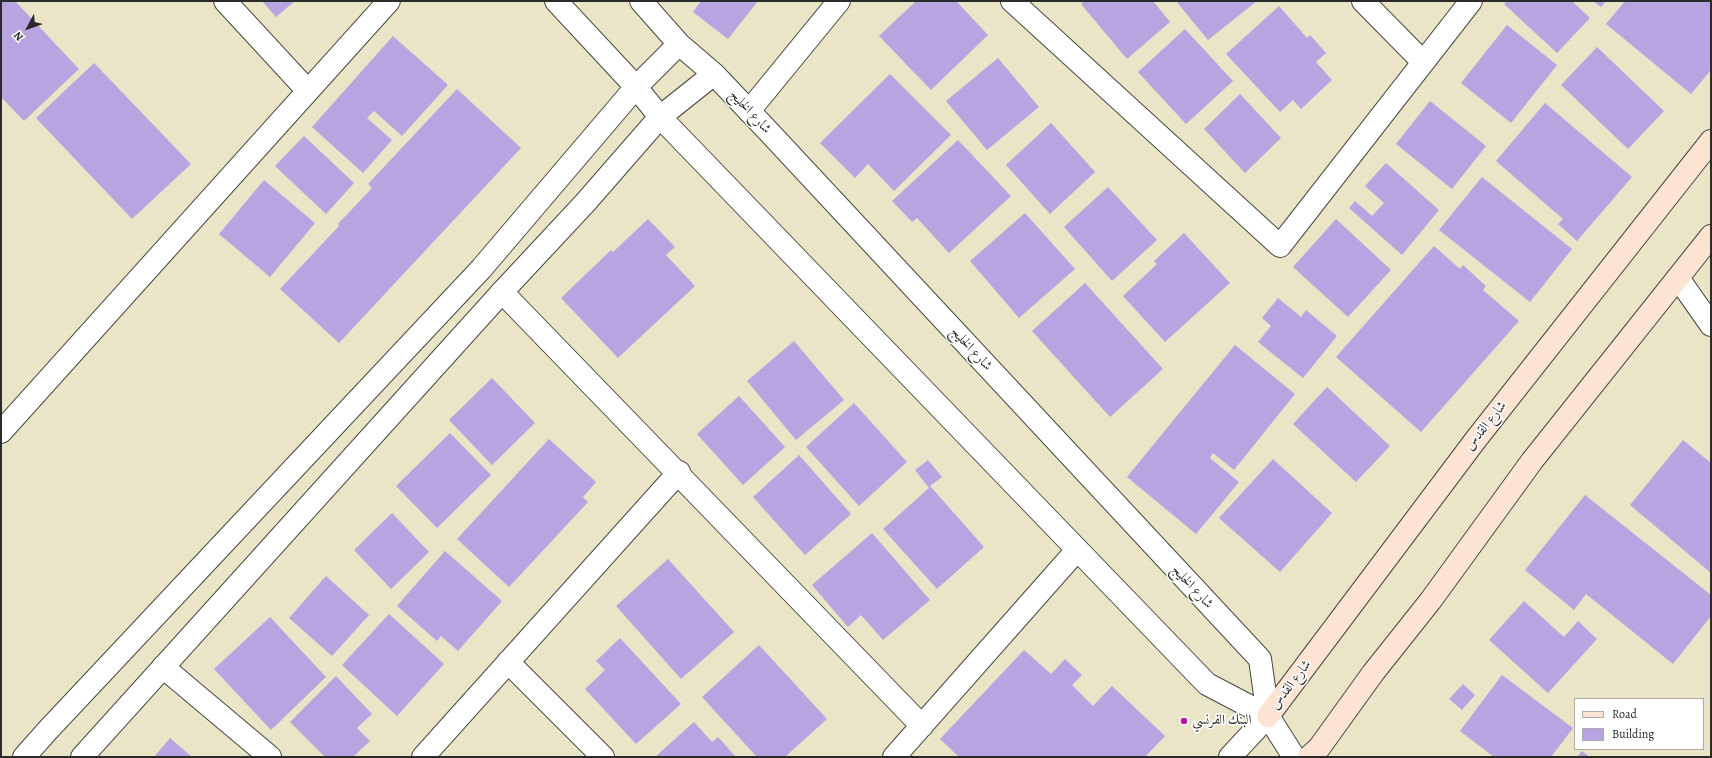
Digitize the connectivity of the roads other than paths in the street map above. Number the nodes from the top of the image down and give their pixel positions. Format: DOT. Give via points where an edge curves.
graph roads {
  1 [pos="224,1"];
  2 [pos="389,1"];
  3 [pos="556,1"];
  4 [pos="641,1"];
  5 [pos="839,1"];
  6 [pos="1012,1"];
  7 [pos="1363,1"];
  8 [pos="1471,1"];
  9 [pos="679,44"];
  10 [pos="1423,62"];
  11 [pos="714,74"];
  12 [pos="636,87"];
  13 [pos="308,91"];
  14 [pos="749,111"];
  15 [pos="660,117"];
  16 [pos="1711,141"];
  17 [pos="1711,236"];
  18 [pos="1678,278"];
  19 [pos="502,292"];
  20 [pos="1711,325"];
  21 [pos="1,432"];
  22 [pos="679,472"];
  23 [pos="1077,550"];
  24 [pos="508,662"];
  25 [pos="163,667"];
  26 [pos="1268,716"];
  27 [pos="922,726"];
  28 [pos="24,757"];
  29 [pos="82,757"];
  30 [pos="270,757"];
  31 [pos="423,757"];
  32 [pos="603,757"];
  33 [pos="894,757"];
  34 [pos="1230,757"];
  35 [pos="1294,757"];
  36 [pos="1309,757"];
  1 -- 13 [label="street"];
  2 -- 13 [label="street"];
  3 -- 12 [label="street"];
  4 -- 9 [label="street, شارع الخليج"];
  5 -- 14 [label="street"];
  6 -- 10 [label="street" via="1280,246"];
  7 -- 10 [label="street"];
  8 -- 10 [label="street"];
  9 -- 11 [label="street, شارع الخليج"];
  9 -- 12 [label="street"];
  11 -- 14 [label="street, شارع الخليج"];
  11 -- 15 [label="street"];
  12 -- 15 [label="street"];
  12 -- 28 [label="street" via="481,269"];
  13 -- 21 [label="street"];
  14 -- 26 [label="street, شارع الخليج" via="1260,659"];
  15 -- 19 [label="street"];
  15 -- 23 [label="street"];
  16 -- 26 [label="main road, شارع القدس" via="1477,438"];
  17 -- 18 [label="main road"];
  18 -- 20 [label="street"];
  18 -- 36 [label="main road" via="1532,461 1431,600 1373,673 1319,748"];
  19 -- 22 [label="street"];
  19 -- 25 [label="street"];
  22 -- 24 [label="street"];
  22 -- 27 [label="street"];
  23 -- 26 [label="street" via="1207,684"];
  23 -- 27 [label="street"];
  24 -- 31 [label="street"];
  24 -- 32 [label="street"];
  25 -- 29 [label="street"];
  25 -- 30 [label="street"];
  26 -- 34 [label="street"];
  26 -- 35 [label="street"];
  27 -- 33 [label="street"];
}
